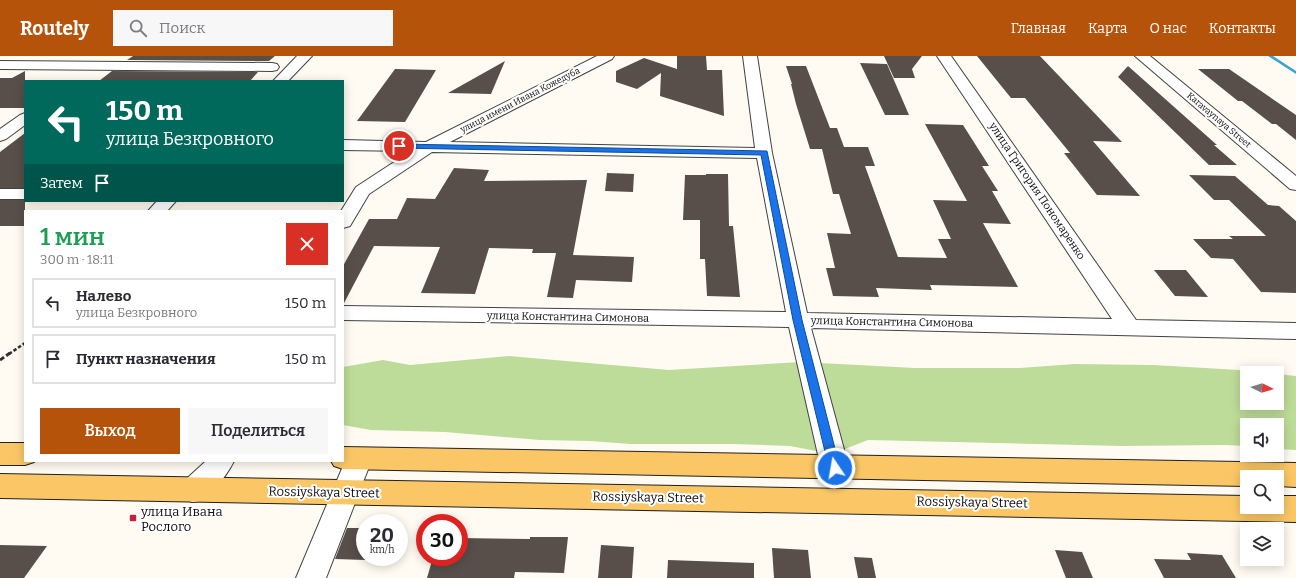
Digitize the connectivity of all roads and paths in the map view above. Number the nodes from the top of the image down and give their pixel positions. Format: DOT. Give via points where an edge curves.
graph roads {
  1 [pos="113,56"];
  2 [pos="305,56"];
  3 [pos="607,56"];
  4 [pos="750,56"];
  5 [pos="944,56"];
  6 [pos="1142,56"];
  7 [pos="0,65"];
  8 [pos="99,66"];
  9 [pos="272,67"];
  10 [pos="83,77"];
  11 [pos="281,80"];
  12 [pos="24,119"];
  13 [pos="0,136"];
  14 [pos="344,145"];
  15 [pos="428,147"];
  16 [pos="764,153"];
  17 [pos="1296,185"];
  18 [pos="0,194"];
  19 [pos="24,194"];
  20 [pos="166,202"];
  21 [pos="158,210"];
  22 [pos="344,220"];
  23 [pos="344,313"];
  24 [pos="798,320"];
  25 [pos="1129,327"];
  26 [pos="1296,331"];
  27 [pos="24,344"];
  28 [pos="0,360"];
  29 [pos="0,454"];
  30 [pos="24,454"];
  31 [pos="351,458"];
  32 [pos="220,462"];
  33 [pos="835,468"];
  34 [pos="1296,475"];
  35 [pos="0,486"];
  36 [pos="193,490"];
  37 [pos="345,492"];
  38 [pos="1296,509"];
  39 [pos="311,578"];
  1 -- 8 [label="street"];
  2 -- 11 [label="street"];
  3 -- 15 [label="street, улица имени Ивана Кожедуба"];
  4 -- 16 [label="street"];
  5 -- 25 [label="street, улица Григория Пономаренко"];
  6 -- 17 [label="street, Karavaynaya Street"];
  7 -- 8 [label="street"];
  8 -- 9 [label="street"];
  8 -- 10 [label="street"];
  12 -- 13 [label="street"];
  14 -- 15 [label="street"];
  15 -- 16 [label="street"];
  15 -- 22 [label="street, улица имени Ивана Кожедуба" via="362,191"];
  16 -- 24 [label="street"];
  18 -- 19 [label="street"];
  20 -- 21 [label="street"];
  23 -- 24 [label="street, улица Константина Симонова"];
  24 -- 25 [label="street, улица Константина Симонова"];
  24 -- 33 [label="street"];
  25 -- 26 [label="street, улица Константина Симонова"];
  27 -- 28 [label="path"];
  29 -- 30 [label="main road"];
  31 -- 33 [label="main road"];
  31 -- 37 [label="street"];
  32 -- 36 [label="street" via="214,472"];
  33 -- 34 [label="main road"];
  35 -- 36 [label="main road, Rossiyskaya Street"];
  36 -- 37 [label="main road, Rossiyskaya Street"];
  37 -- 38 [label="main road, Rossiyskaya Street"];
  37 -- 39 [label="street"];
}
